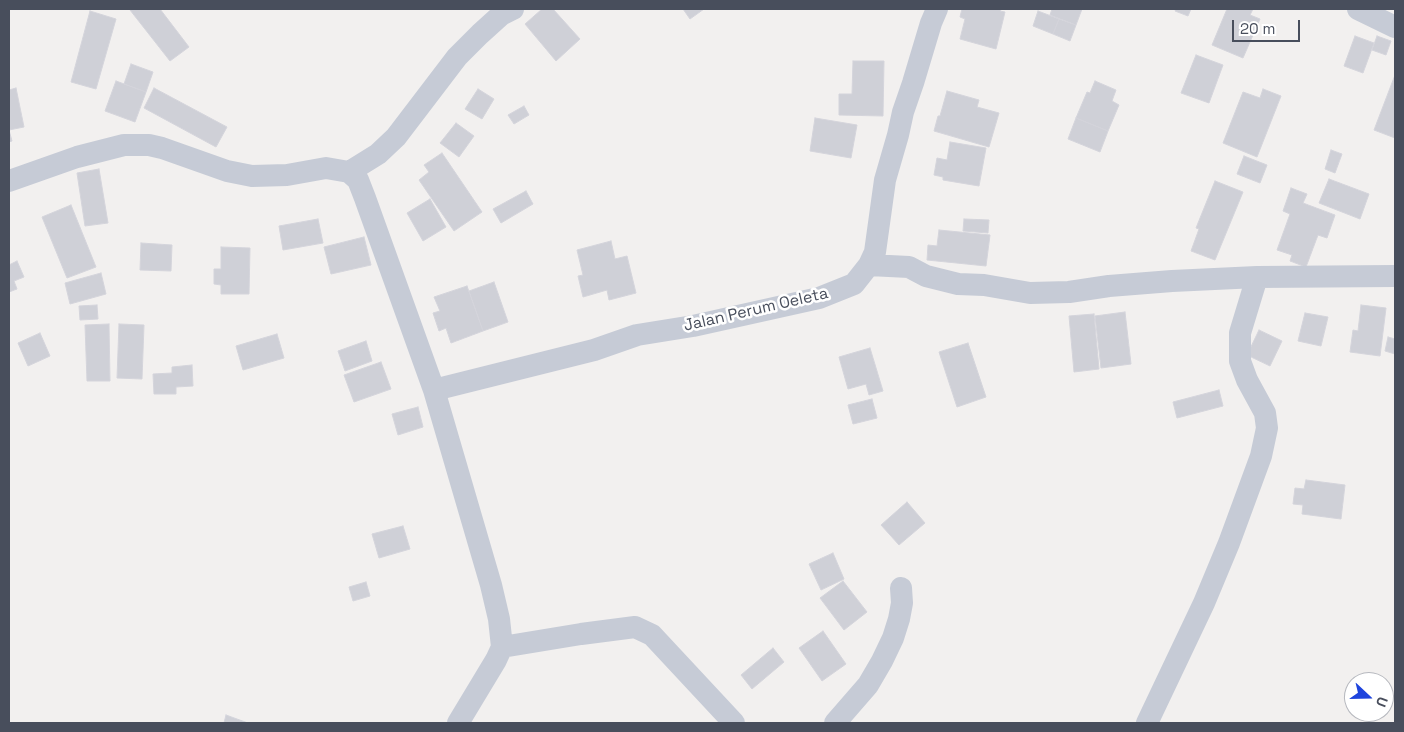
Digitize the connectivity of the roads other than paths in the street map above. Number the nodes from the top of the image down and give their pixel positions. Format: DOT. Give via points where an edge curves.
graph roads {
  1 [pos="512,9"];
  2 [pos="937,9"];
  3 [pos="1358,9"];
  4 [pos="1395,27"];
  5 [pos="350,172"];
  6 [pos="9,181"];
  7 [pos="868,265"];
  8 [pos="1257,276"];
  9 [pos="1395,276"];
  10 [pos="434,390"];
  11 [pos="901,588"];
  12 [pos="502,646"];
  13 [pos="458,723"];
  14 [pos="734,723"];
  15 [pos="835,723"];
  16 [pos="1147,723"];
  1 -- 5 [label="street" via="457,57 396,137 378,154"];
  2 -- 7 [label="street, Jalan Perum Oeleta" via="902,112 885,180 875,252"];
  3 -- 4 [label="street"];
  5 -- 6 [label="street" via="326,168 287,175 252,176 227,171 162,148 124,145 77,157"];
  5 -- 10 [label="street" via="358,180 365,198"];
  7 -- 8 [label="street" via="909,267 926,276 958,284 984,285 1030,294 1172,280"];
  7 -- 10 [label="street, Jalan Perum Oeleta" via="854,284 820,298 637,335 594,350"];
  8 -- 9 [label="street"];
  8 -- 16 [label="street" via="1240,333 1240,361 1264,413 1266,428 1261,456 1204,603"];
  10 -- 12 [label="street" via="491,585"];
  11 -- 15 [label="street" via="899,618 882,661 868,686"];
  12 -- 13 [label="street"];
  12 -- 14 [label="street" via="635,627 652,636"];
}
